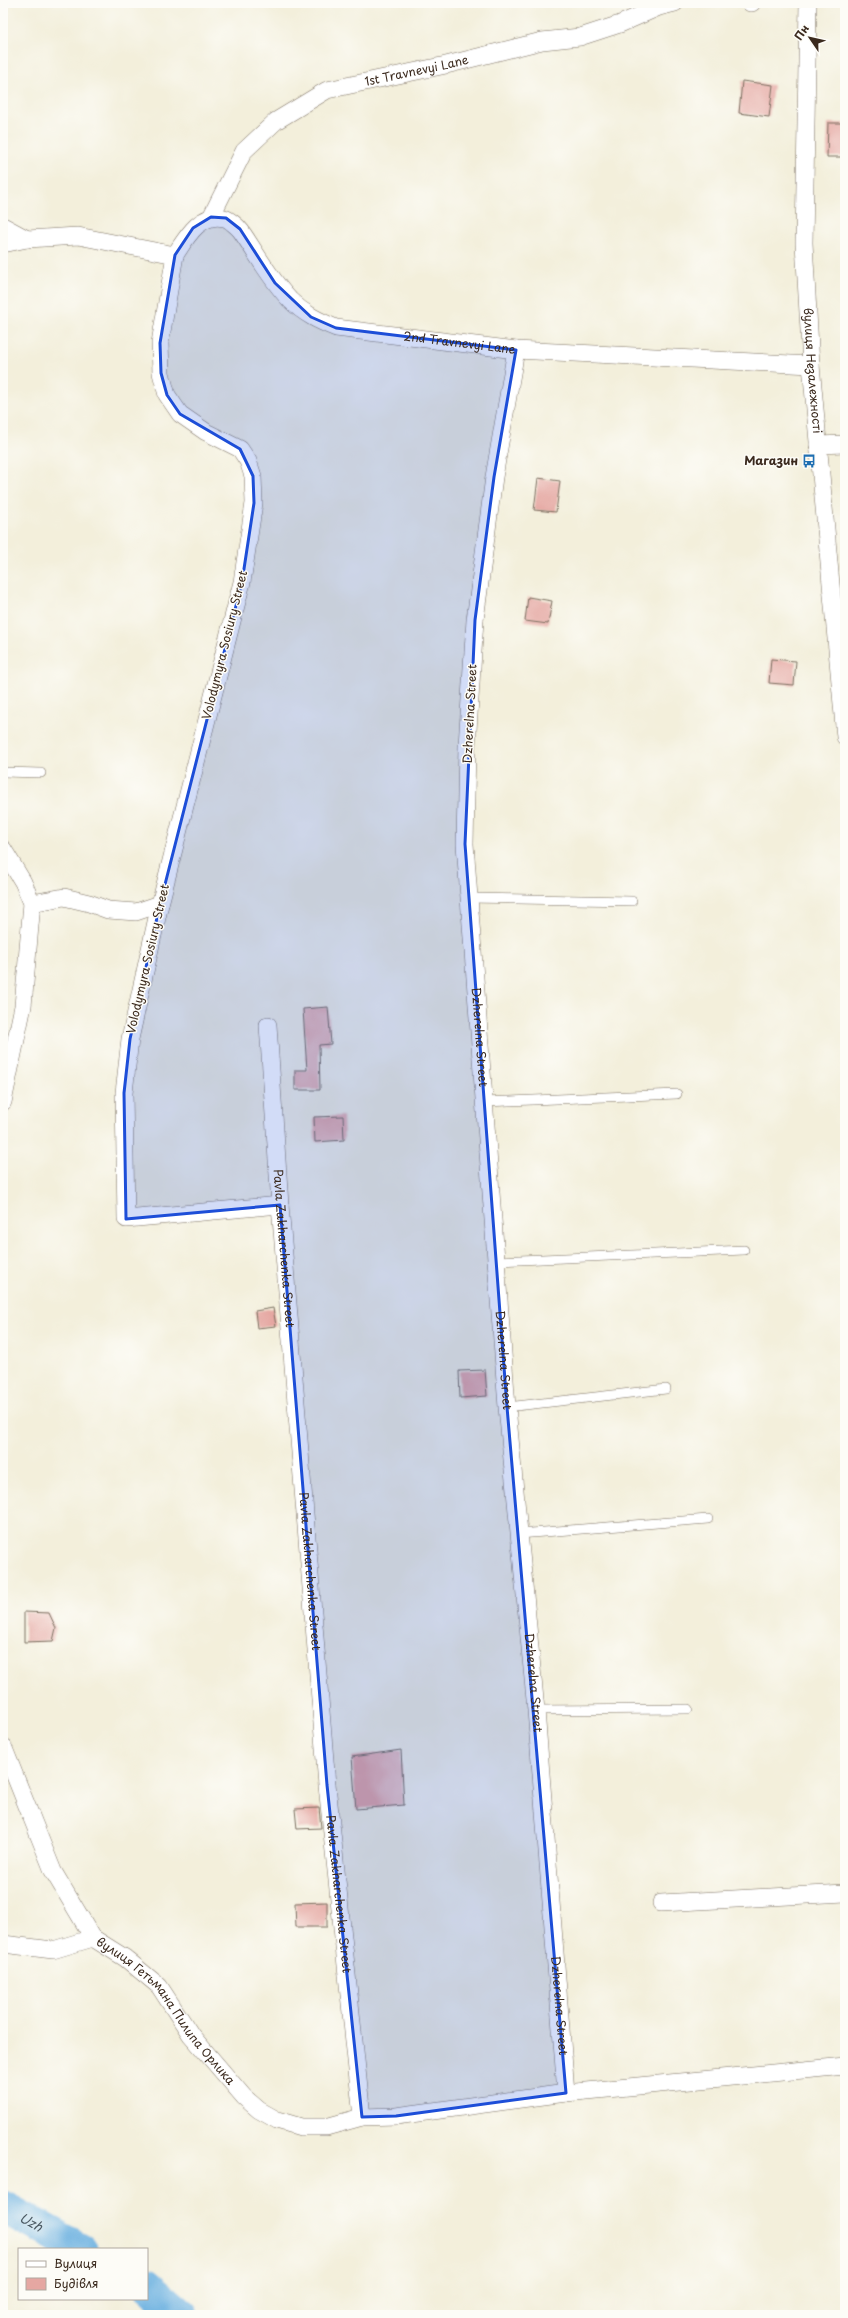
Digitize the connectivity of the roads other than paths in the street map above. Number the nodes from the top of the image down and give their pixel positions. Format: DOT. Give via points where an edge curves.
graph roads {
  1 [pos="675,3"];
  2 [pos="808,3"];
  3 [pos="211,217"];
  4 [pos="3,226"];
  5 [pos="27,239"];
  6 [pos="3,244"];
  7 [pos="175,255"];
  8 [pos="516,350"];
  9 [pos="811,364"];
  10 [pos="845,444"];
  11 [pos="818,445"];
  12 [pos="845,737"];
  13 [pos="3,772"];
  14 [pos="41,773"];
  15 [pos="3,850"];
  16 [pos="469,898"];
  17 [pos="632,901"];
  18 [pos="32,903"];
  19 [pos="160,904"];
  20 [pos="268,1025"];
  21 [pos="9,1039"];
  22 [pos="678,1094"];
  23 [pos="3,1102"];
  24 [pos="484,1102"];
  25 [pos="280,1205"];
  26 [pos="744,1250"];
  27 [pos="496,1261"];
  28 [pos="666,1389"];
  29 [pos="508,1407"];
  30 [pos="708,1519"];
  31 [pos="519,1534"];
  32 [pos="688,1709"];
  33 [pos="536,1710"];
  34 [pos="3,1746"];
  35 [pos="845,1893"];
  36 [pos="661,1903"];
  37 [pos="93,1938"];
  38 [pos="3,1944"];
  39 [pos="845,2066"];
  40 [pos="566,2093"];
  41 [pos="362,2117"];
  1 -- 3 [label="street, 1st Travnevyi Lane" via="580,37 542,41 446,65 327,90 276,121 244,151"];
  2 -- 9 [label="street, вулиця Незалежності" via="804,244"];
  3 -- 7 [label="street" via="192,228"];
  3 -- 8 [label="street, 2nd Travnevyi Lane" via="226,218 240,229 275,283 291,301 311,317 336,328"];
  4 -- 5 [label="street"];
  5 -- 6 [label="street"];
  5 -- 7 [label="street" via="78,236"];
  7 -- 19 [label="street, Volodymyra Sosiury Street" via="160,343 161,373 167,395 180,414 206,432 240,449 248,461 253,476 254,503 242,582"];
  8 -- 9 [label="street, 2nd Travnevyi Lane"];
  8 -- 16 [label="street, Dzherelna Street" via="494,477 475,620 467,746 465,844"];
  9 -- 11 [label="street, вулиця Незалежності"];
  10 -- 11 [label="street"];
  11 -- 12 [label="street, вулиця Незалежності"];
  13 -- 14 [label="lane"];
  15 -- 18 [label="street" via="23,882"];
  16 -- 17 [label="lane"];
  16 -- 24 [label="street, Dzherelna Street"];
  18 -- 19 [label="street" via="64,897 108,910 136,912"];
  18 -- 21 [label="street" via="23,1006"];
  19 -- 25 [label="street, Volodymyra Sosiury Street" via="130,1039 124,1093 126,1219"];
  20 -- 25 [label="street, Pavla Zakharchenka Street"];
  21 -- 23 [label="street"];
  22 -- 24 [label="lane"];
  24 -- 27 [label="street, Dzherelna Street"];
  25 -- 41 [label="street, Pavla Zakharchenka Street" via="327,1785"];
  26 -- 27 [label="lane"];
  27 -- 29 [label="street, Dzherelna Street"];
  28 -- 29 [label="lane"];
  29 -- 31 [label="street, Dzherelna Street"];
  30 -- 31 [label="lane"];
  31 -- 33 [label="street, Dzherelna Street"];
  32 -- 33 [label="lane"];
  33 -- 40 [label="street, Dzherelna Street"];
  34 -- 37 [label="street, вулиця Гетьмана Пилипа Орлика" via="53,1871"];
  35 -- 36 [label="street"];
  37 -- 38 [label="street" via="53,1950"];
  37 -- 41 [label="street, вулиця Гетьмана Пилипа Орлика" via="125,1958 159,1986 191,2035 244,2097 259,2110 277,2120 300,2126 326,2127"];
  39 -- 40 [label="street"];
  40 -- 41 [label="street, вулиця Гетьмана Пилипа Орлика" via="396,2116"];
}
